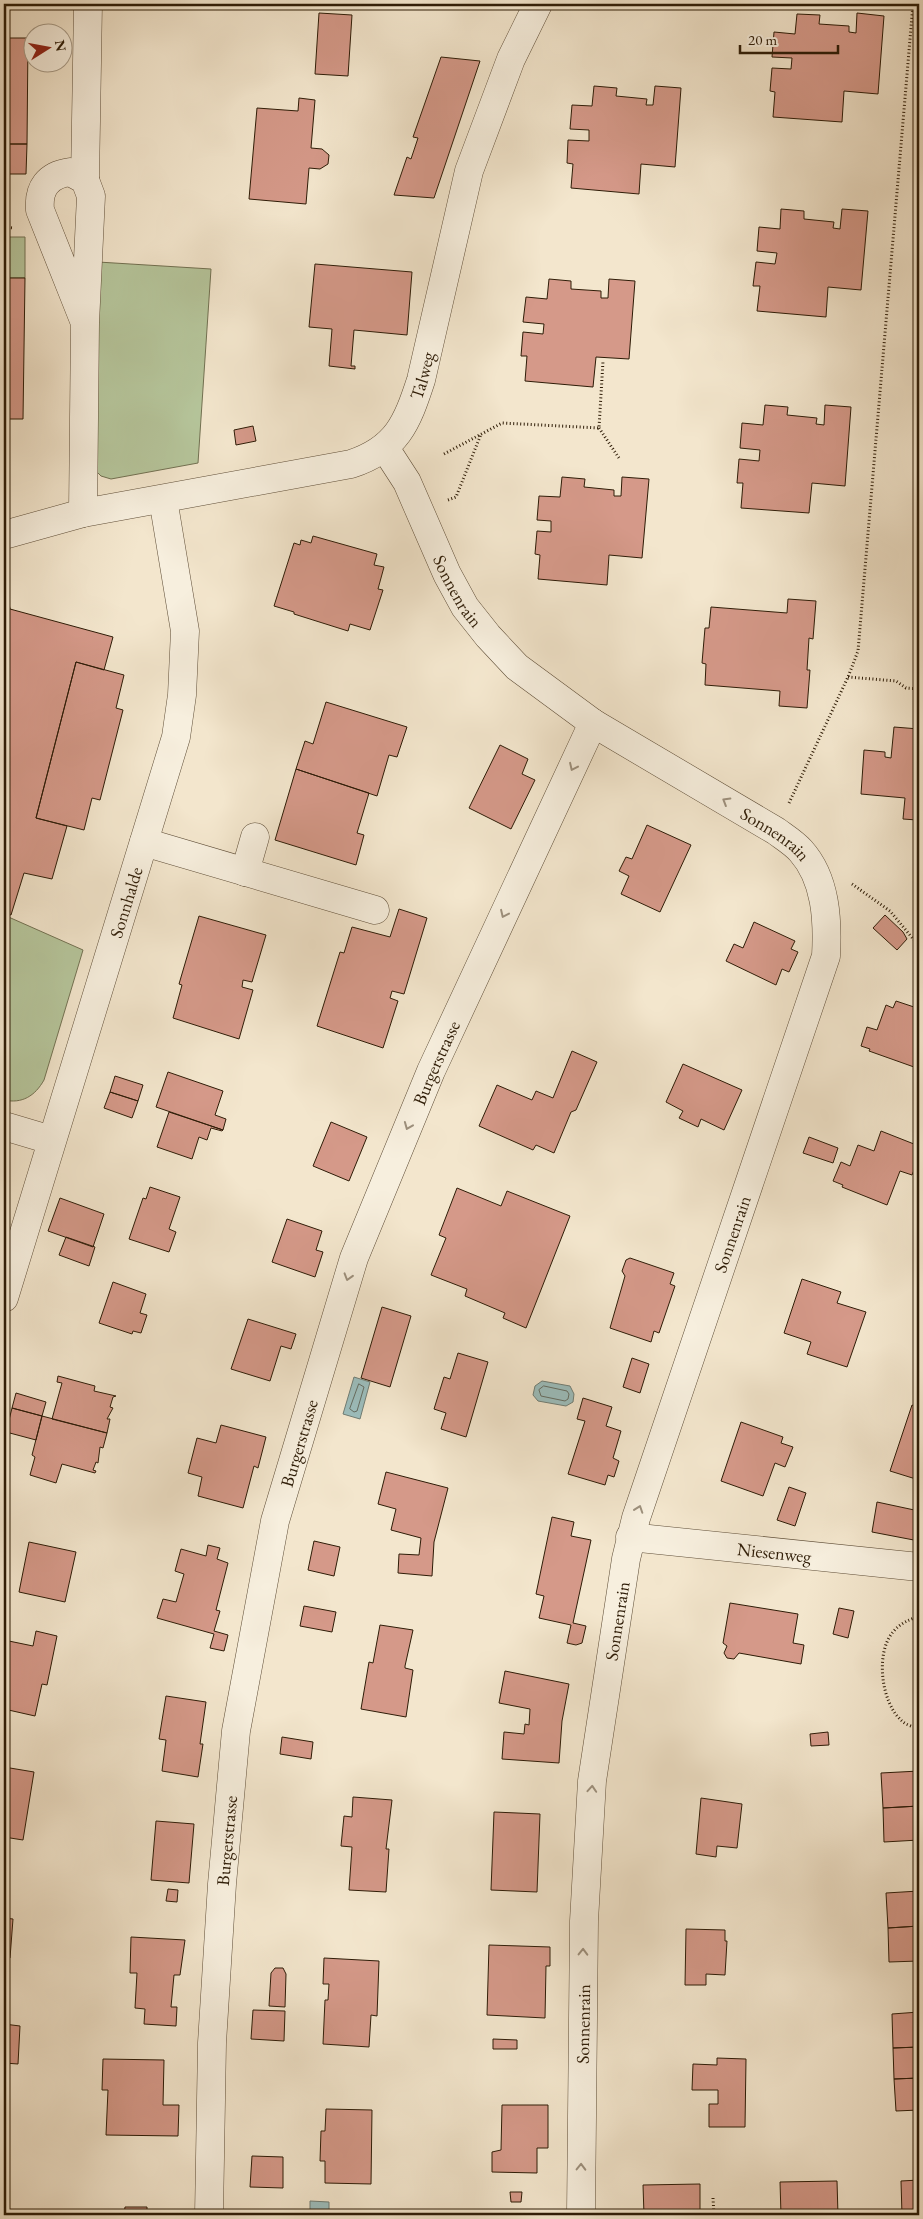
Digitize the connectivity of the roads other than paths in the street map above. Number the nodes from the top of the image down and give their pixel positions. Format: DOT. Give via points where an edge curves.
graph roads {
  1 [pos="88,4"];
  2 [pos="538,4"];
  3 [pos="85,180"];
  4 [pos="85,324"];
  5 [pos="384,448"];
  6 [pos="163,499"];
  7 [pos="83,513"];
  8 [pos="4,516"];
  9 [pos="4,535"];
  10 [pos="594,723"];
  11 [pos="255,837"];
  12 [pos="144,842"];
  13 [pos="245,872"];
  14 [pos="375,910"];
  15 [pos="4,1126"];
  16 [pos="51,1140"];
  17 [pos="4,1298"];
  18 [pos="630,1538"];
  19 [pos="919,1567"];
  20 [pos="208,2215"];
  21 [pos="581,2215"];
  1 -- 3 [label="street"];
  2 -- 5 [label="street, Talweg" via="511,59 470,171 414,401 399,433"];
  3 -- 4 [label="street" via="91,196"];
  3 -- 4 [label="street" via="70,172 60,173 45,183 39,201 46,228"];
  4 -- 7 [label="street"];
  5 -- 6 [label="street, Talweg" via="371,458 351,464"];
  5 -- 10 [label="street, Sonnenrain" via="407,482 452,582 488,636 517,667"];
  6 -- 7 [label="street, Talweg"];
  6 -- 12 [label="street, Sonnhalde" via="185,631 184,659 176,737"];
  7 -- 8 [label="street, Talweg"];
  7 -- 9 [label="street, Talweg"];
  18 -- 10 [label="street, Sonnenrain, one-way" via="826,956 826,913 818,883 800,850 776,831"];
  10 -- 20 [label="street, Burgerstrasse, one-way" via="431,1070 354,1258 275,1521 236,1730 212,2043"];
  11 -- 13 [label="street"];
  12 -- 13 [label="street"];
  12 -- 16 [label="street, Sonnhalde"];
  13 -- 14 [label="street"];
  15 -- 16 [label="street"];
  16 -- 17 [label="street, Sonnhalde"];
  18 -- 19 [label="street, Niesenweg"];
  21 -- 18 [label="street, Sonnenrain, one-way" via="584,1921 592,1781"];
}
